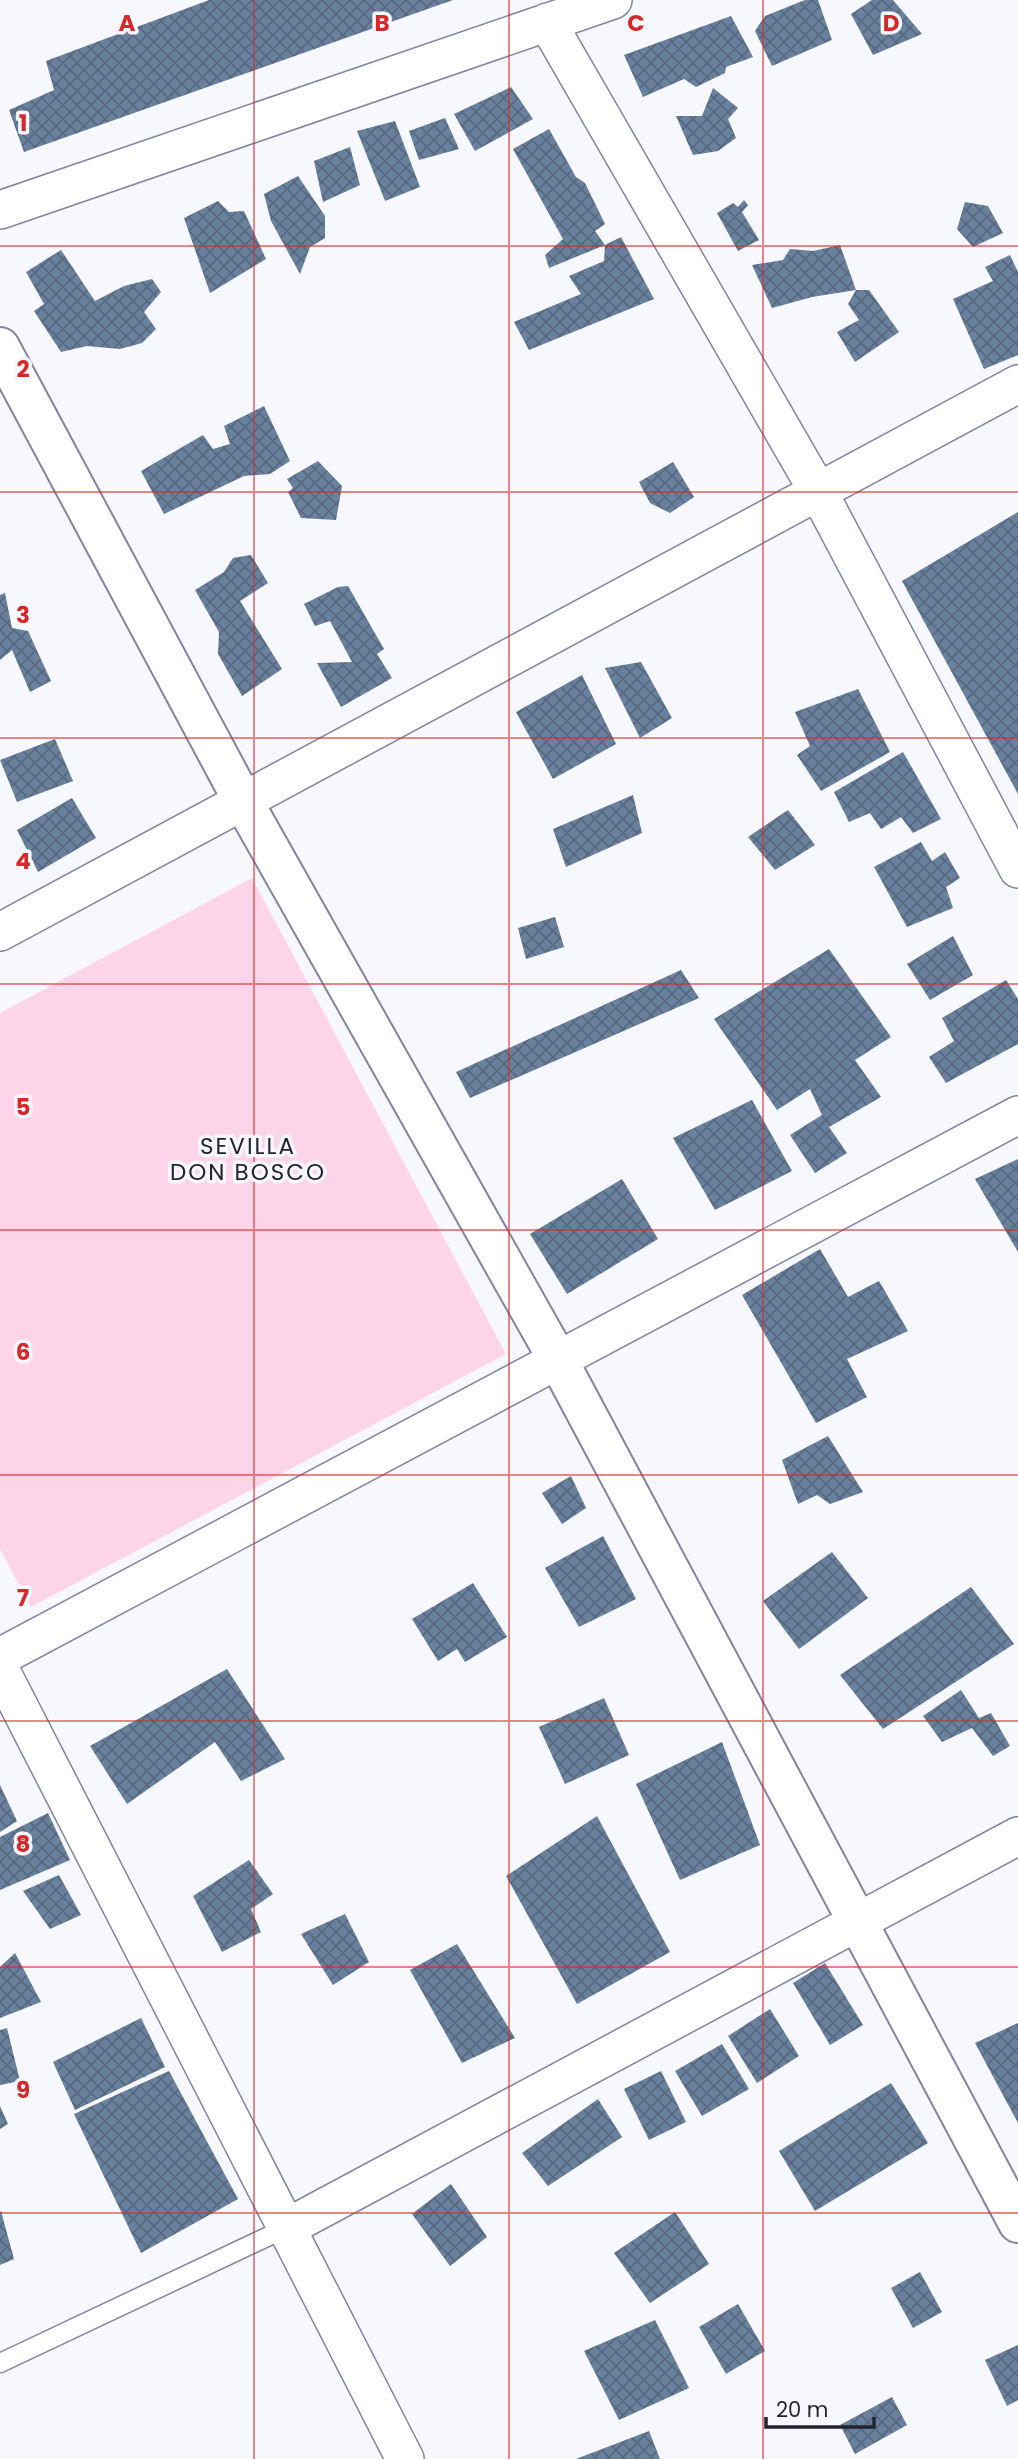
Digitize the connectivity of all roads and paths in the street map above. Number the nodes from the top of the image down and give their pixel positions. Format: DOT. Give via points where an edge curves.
graph roads {
  1 [pos="613,0"];
  2 [pos="547,22"];
  3 [pos="0,210"];
  4 [pos="0,347"];
  5 [pos="1018,384"];
  6 [pos="819,493"];
  7 [pos="244,803"];
  8 [pos="1018,869"];
  9 [pos="0,932"];
  10 [pos="1018,1115"];
  11 [pos="558,1360"];
  12 [pos="0,1657"];
  13 [pos="0,1669"];
  14 [pos="1018,1836"];
  15 [pos="859,1921"];
  16 [pos="1018,2223"];
  17 [pos="286,2228"];
  18 [pos="0,2363"];
  19 [pos="405,2459"];
  1 -- 2 [label="street"];
  2 -- 3 [label="street"];
  2 -- 6 [label="street"];
  4 -- 7 [label="street"];
  5 -- 6 [label="street"];
  6 -- 7 [label="street"];
  6 -- 8 [label="street"];
  7 -- 9 [label="street"];
  7 -- 11 [label="street"];
  10 -- 11 [label="street"];
  11 -- 12 [label="street"];
  11 -- 15 [label="street"];
  13 -- 17 [label="street"];
  14 -- 15 [label="street"];
  15 -- 16 [label="street"];
  15 -- 17 [label="street"];
  17 -- 18 [label="lane"];
  17 -- 19 [label="street"];
}
